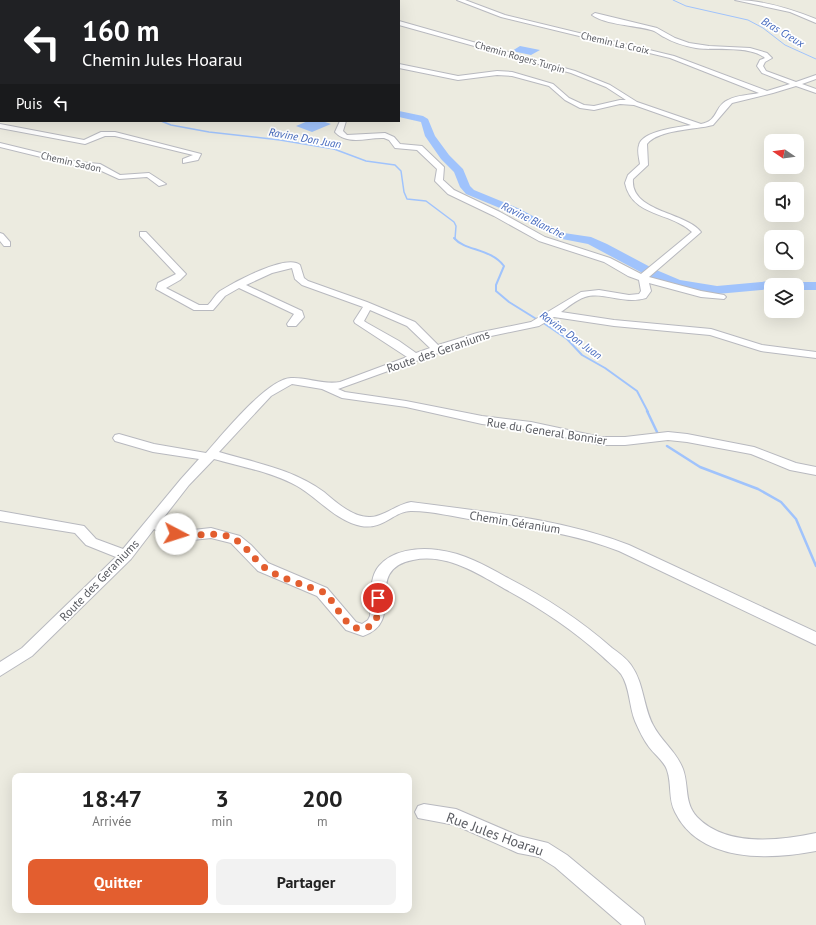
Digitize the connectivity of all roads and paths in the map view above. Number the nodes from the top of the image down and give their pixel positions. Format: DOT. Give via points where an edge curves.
graph roads {
  1 [pos="460,0"];
  2 [pos="738,0"];
  3 [pos="594,15"];
  4 [pos="816,21"];
  5 [pos="400,23"];
  6 [pos="400,66"];
  7 [pos="816,77"];
  8 [pos="795,84"];
  9 [pos="816,91"];
  10 [pos="767,93"];
  11 [pos="636,103"];
  12 [pos="343,122"];
  13 [pos="0,126"];
  14 [pos="702,126"];
  15 [pos="0,145"];
  16 [pos="186,161"];
  17 [pos="162,184"];
  18 [pos="143,234"];
  19 [pos="0,236"];
  20 [pos="7,244"];
  21 [pos="649,273"];
  22 [pos="239,285"];
  23 [pos="721,297"];
  24 [pos="368,306"];
  25 [pos="554,314"];
  26 [pos="292,324"];
  27 [pos="437,350"];
  28 [pos="816,355"];
  29 [pos="415,358"];
  30 [pos="326,387"];
  31 [pos="119,438"];
  32 [pos="210,456"];
  33 [pos="816,471"];
  34 [pos="0,516"];
  35 [pos="153,522"];
  36 [pos="126,555"];
  37 [pos="816,639"];
  38 [pos="0,670"];
  39 [pos="424,812"];
  40 [pos="816,842"];
  41 [pos="636,925"];
  1 -- 10 [label="street, Chemin La Croix" via="503,16 672,56"];
  2 -- 4 [label="street" via="792,11"];
  3 -- 8 [label="street" via="656,30 666,37 691,45 750,50 765,54 769,58 760,63 762,70"];
  5 -- 11 [label="street, Chemin Rogers Turpin" via="573,72 608,86"];
  6 -- 11 [label="street" via="458,78 501,73 527,78 551,85 574,104 588,108 599,108 620,102"];
  7 -- 8 [label="street"];
  8 -- 9 [label="street"];
  8 -- 10 [label="street"];
  10 -- 14 [label="street" via="730,101 714,122"];
  11 -- 14 [label="street"];
  12 -- 21 [label="street" via="339,132 344,136 390,136 398,146 419,148 441,169 439,181 451,192 497,214 542,240 607,260 631,274"];
  13 -- 16 [label="street" via="85,142 104,134 115,134 196,153 195,158"];
  14 -- 21 [label="street" via="656,134 648,138 642,145 644,165 629,179 628,184 640,204 689,226 696,232"];
  15 -- 17 [label="street, Chemin Sadon" via="78,164 97,166 119,177 149,175"];
  18 -- 22 [label="street" via="181,274 161,285 161,290 204,309 210,308 221,295"];
  19 -- 20 [label="street"];
  21 -- 23 [label="street" via="693,292"];
  21 -- 25 [label="street, Route des Geraniums" via="646,294 641,298 586,293"];
  22 -- 24 [label="street" via="283,265 294,265 300,279 305,282"];
  22 -- 26 [label="street" via="299,313 300,317"];
  24 -- 27 [label="street" via="411,324"];
  24 -- 29 [label="street" via="359,321"];
  25 -- 27 [label="street, Route des Geraniums" via="533,325 490,332"];
  25 -- 28 [label="street" via="614,323 711,332 761,348"];
  27 -- 29 [label="street, Route des Geraniums"];
  29 -- 30 [label="street, Route des Geraniums" via="342,385"];
  30 -- 32 [label="street, Route des Geraniums" via="295,381 283,384 264,397"];
  30 -- 33 [label="street, Rue du General Bonnier" via="342,395 406,404 482,420 531,426 601,441 668,436 688,438 754,451"];
  31 -- 32 [label="street, Chemin Géranium" via="153,448"];
  32 -- 35 [label="street, Route des Geraniums" via="184,482"];
  32 -- 37 [label="street, Chemin Géranium" via="301,482 344,513 363,522 377,521 397,509 411,506 550,526 596,537"];
  34 -- 36 [label="street" via="79,529 91,542"];
  35 -- 36 [label="street, Route des Geraniums"];
  35 -- 40 [label="street" via="170,532 184,536 211,533 235,539 263,567 322,592 351,626 363,630 377,619 379,577 382,571 394,562 426,554 476,566 564,616 626,670 631,679 640,715 651,736 674,766 678,795 689,822 723,841 758,849 782,849"];
  36 -- 38 [label="street, Route des Geraniums" via="27,652"];
  39 -- 41 [label="street, Rue Jules Hoarau" via="456,817 518,844 542,849 561,861"];
}
